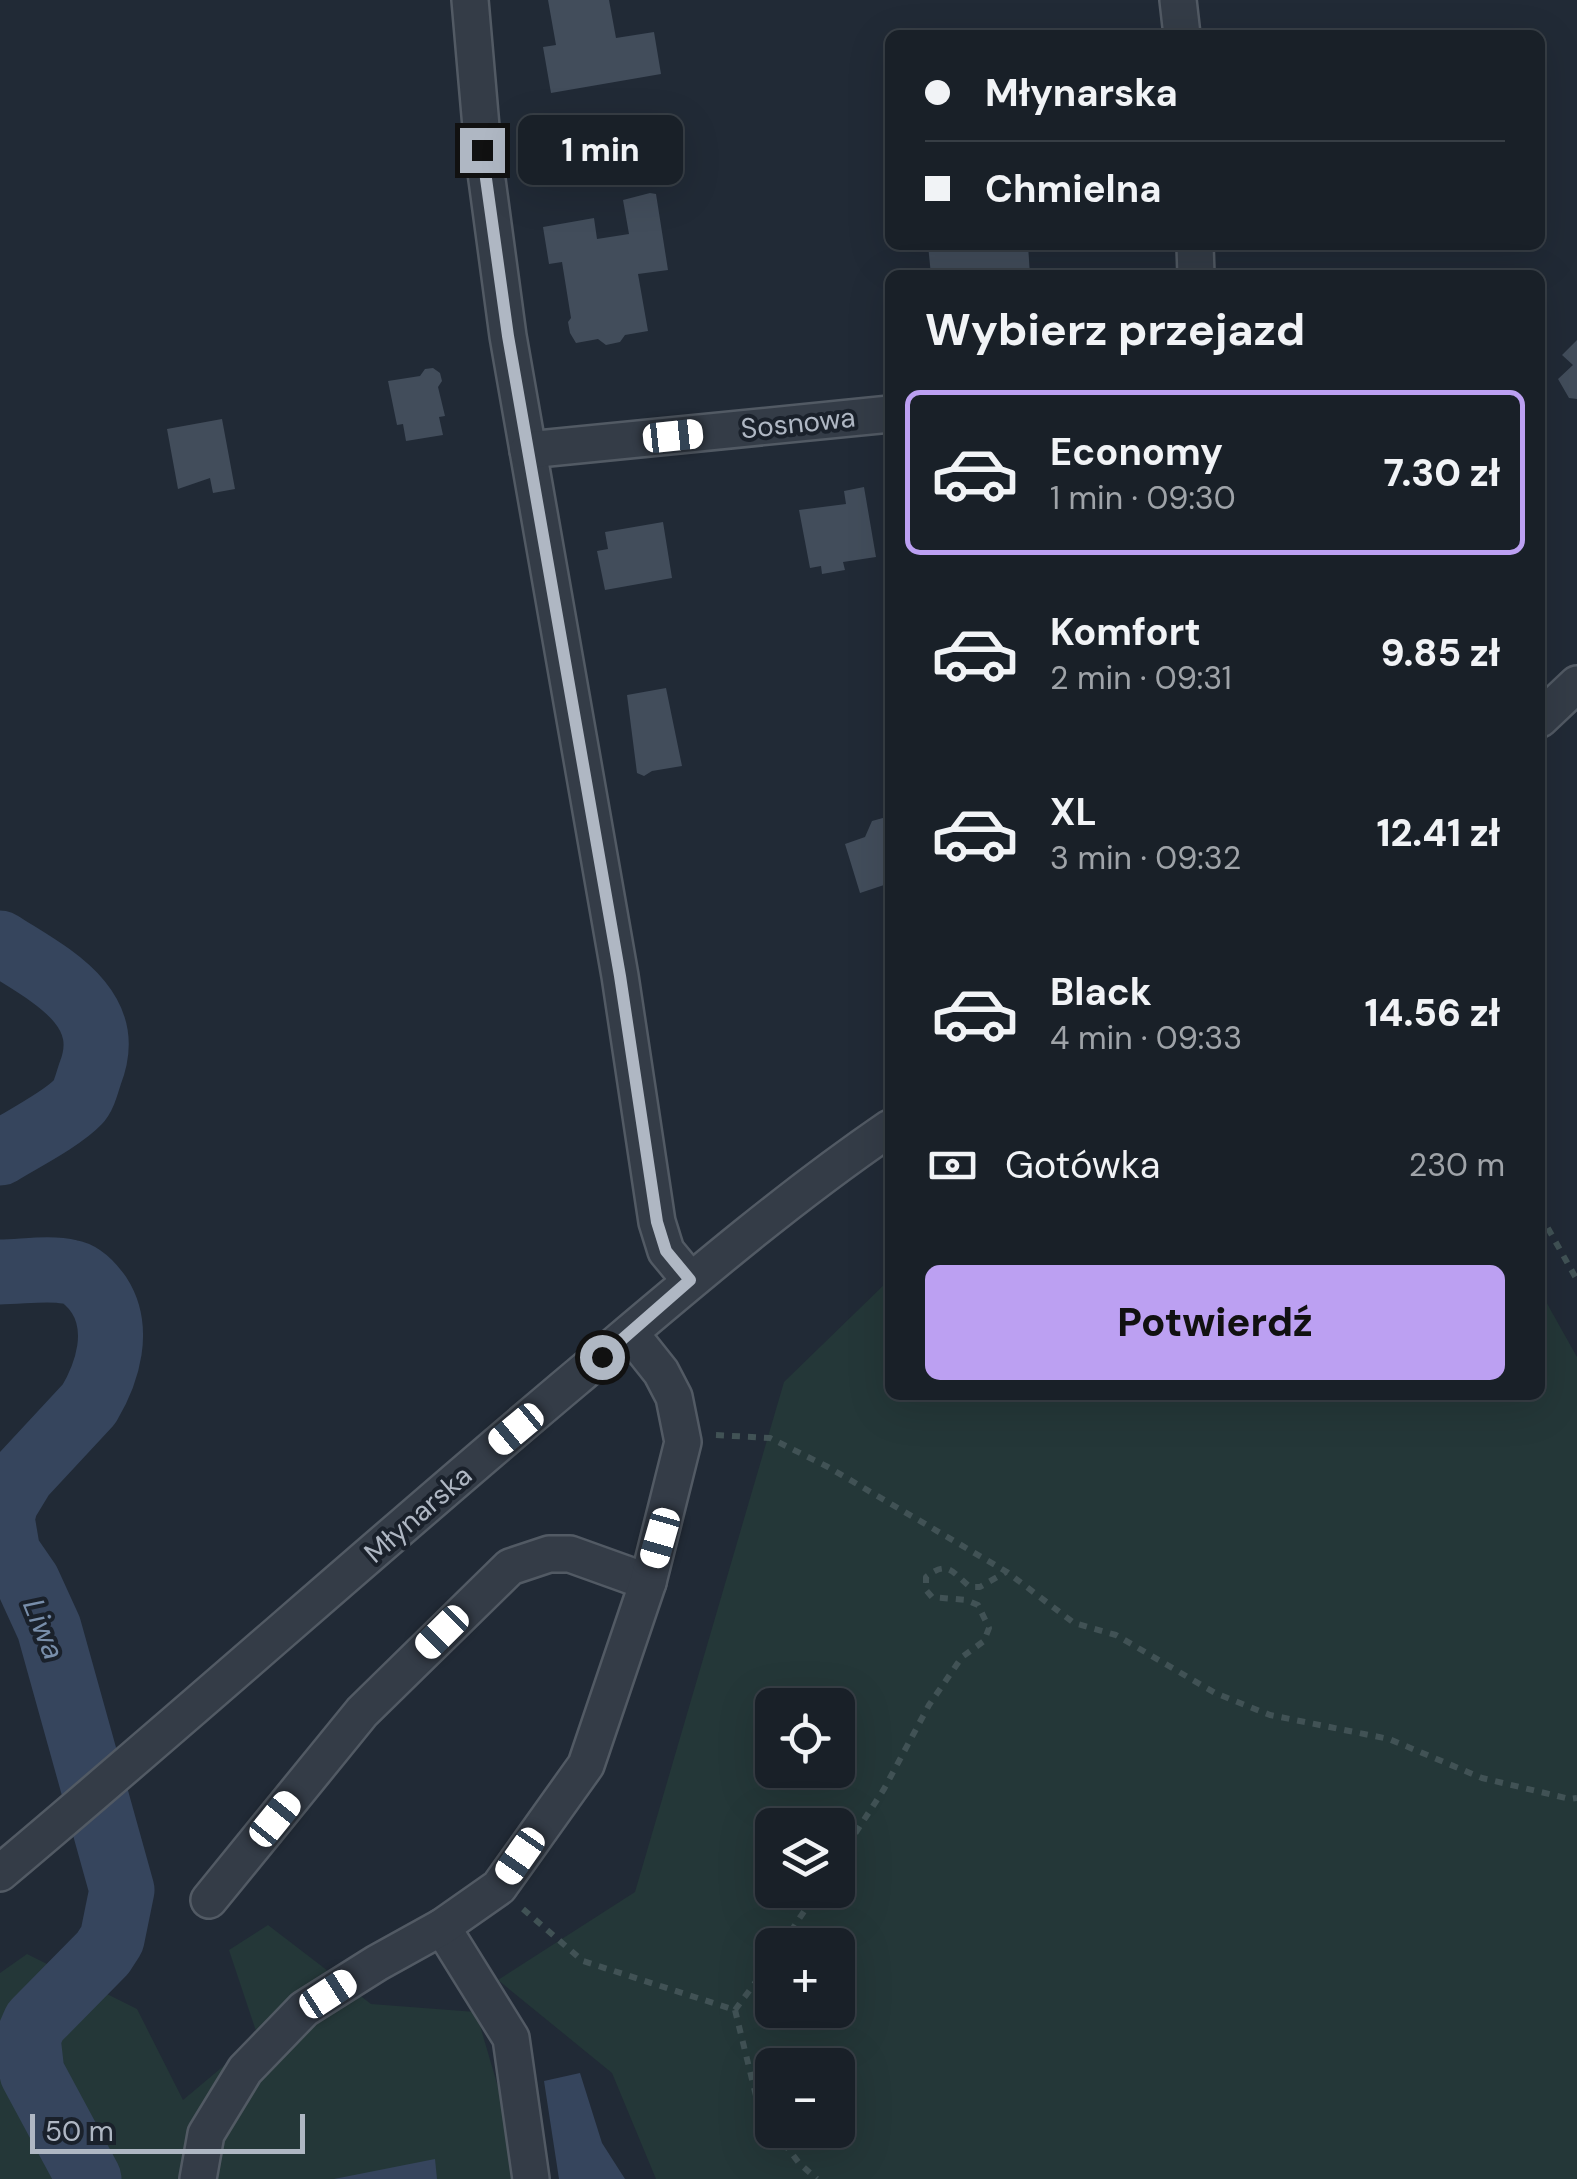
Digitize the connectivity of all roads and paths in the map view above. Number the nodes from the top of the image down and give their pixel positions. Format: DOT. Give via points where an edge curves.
graph roads {
  1 [pos="470,0"];
  2 [pos="1178,0"];
  3 [pos="1181,30"];
  4 [pos="885,414"];
  5 [pos="528,450"];
  6 [pos="1577,684"];
  7 [pos="1545,714"];
  8 [pos="885,1131"];
  9 [pos="1545,1223"];
  10 [pos="690,1280"];
  11 [pos="1577,1280"];
  12 [pos="630,1333"];
  13 [pos="683,1442"];
  14 [pos="1007,1572"];
  15 [pos="648,1582"];
  16 [pos="1577,1798"];
  17 [pos="855,1834"];
  18 [pos="0,1873"];
  19 [pos="499,1887"];
  20 [pos="209,1900"];
  21 [pos="442,1928"];
  22 [pos="755,1982"];
  23 [pos="734,2010"];
  24 [pos="755,2092"];
  25 [pos="787,2148"];
  26 [pos="198,2179"];
  27 [pos="532,2179"];
  28 [pos="817,2179"];
  1 -- 5 [label="street" via="490,218"];
  2 -- 3 [label="street"];
  4 -- 5 [label="street, Sosnowa"];
  5 -- 10 [label="street" via="657,1222 666,1251"];
  6 -- 7 [label="street"];
  8 -- 10 [label="street, Młynarska"];
  9 -- 11 [label="path"];
  10 -- 12 [label="street, Młynarska"];
  12 -- 13 [label="street" via="674,1397"];
  12 -- 18 [label="street, Młynarska"];
  13 -- 14 [label="path" via="724,1434 770,1438"];
  13 -- 15 [label="street"];
  14 -- 16 [label="path" via="1074,1623 1116,1635 1215,1694 1270,1715 1388,1739 1482,1778"];
  14 -- 17 [label="path" via="980,1587 970,1587 946,1567 926,1577 932,1597 978,1605 988,1628 929,1705"];
  15 -- 19 [label="street" via="586,1764"];
  15 -- 20 [label="street" via="570,1554 510,1567 362,1712"];
  19 -- 21 [label="street"];
  19 -- 23 [label="path" via="583,1962"];
  21 -- 26 [label="street" via="304,2010 245,2070 206,2134"];
  21 -- 27 [label="street" via="511,2038"];
  22 -- 23 [label="path"];
  23 -- 24 [label="path"];
  25 -- 28 [label="path"];
}
